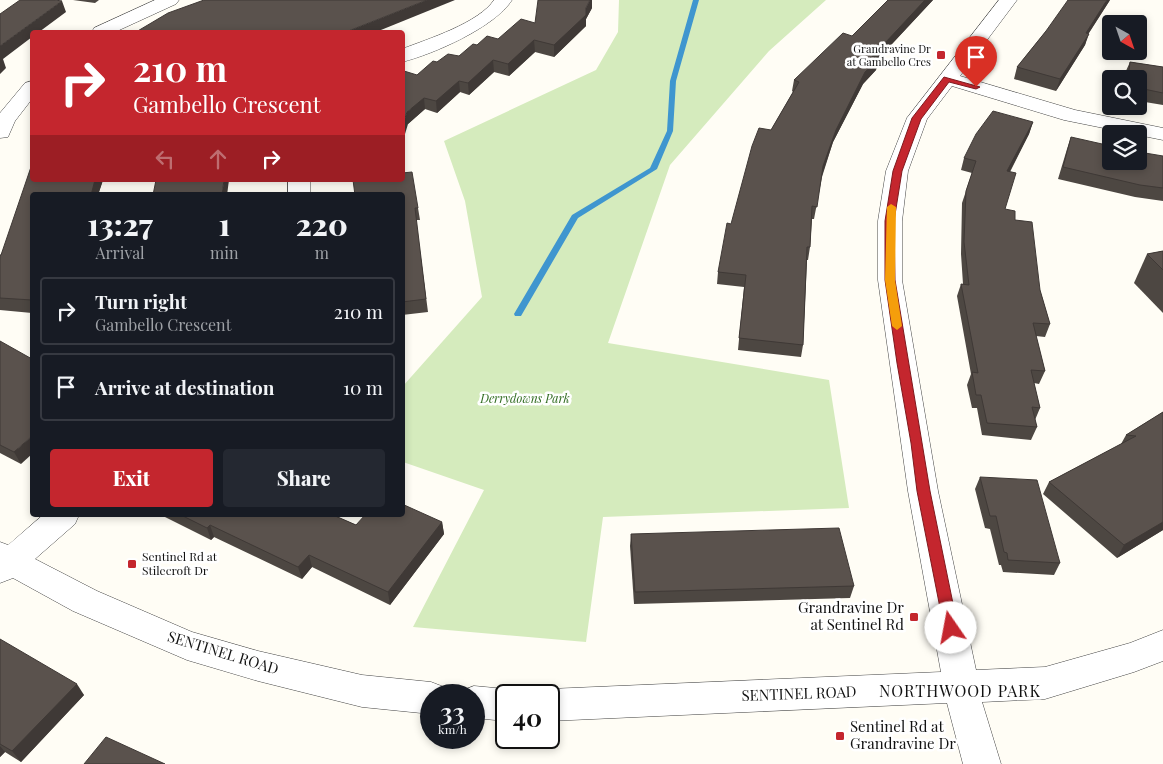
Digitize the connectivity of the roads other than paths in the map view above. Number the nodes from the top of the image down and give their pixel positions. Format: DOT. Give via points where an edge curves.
graph roads {
  1 [pos="170,0"];
  2 [pos="503,0"];
  3 [pos="1008,0"];
  4 [pos="105,30"];
  5 [pos="405,55"];
  6 [pos="947,78"];
  7 [pos="30,89"];
  8 [pos="2,124"];
  9 [pos="1163,134"];
  10 [pos="61,517"];
  11 [pos="4,562"];
  12 [pos="1163,645"];
  13 [pos="961,689"];
  14 [pos="420,697"];
  15 [pos="560,705"];
  16 [pos="982,764"];
  1 -- 4 [label="street"];
  2 -- 5 [label="street" via="501,6 478,23"];
  3 -- 6 [label="street"];
  6 -- 9 [label="street" via="1071,116"];
  6 -- 13 [label="street" via="917,118 897,171 890,221 890,280 923,491"];
  7 -- 8 [label="street"];
  10 -- 11 [label="street"];
  11 -- 14 [label="street, SENTINEL ROAD" via="187,645 362,691"];
  12 -- 13 [label="street, SENTINEL ROAD" via="1134,657 1045,683"];
  13 -- 15 [label="street, SENTINEL ROAD"];
  13 -- 16 [label="street"];
}
